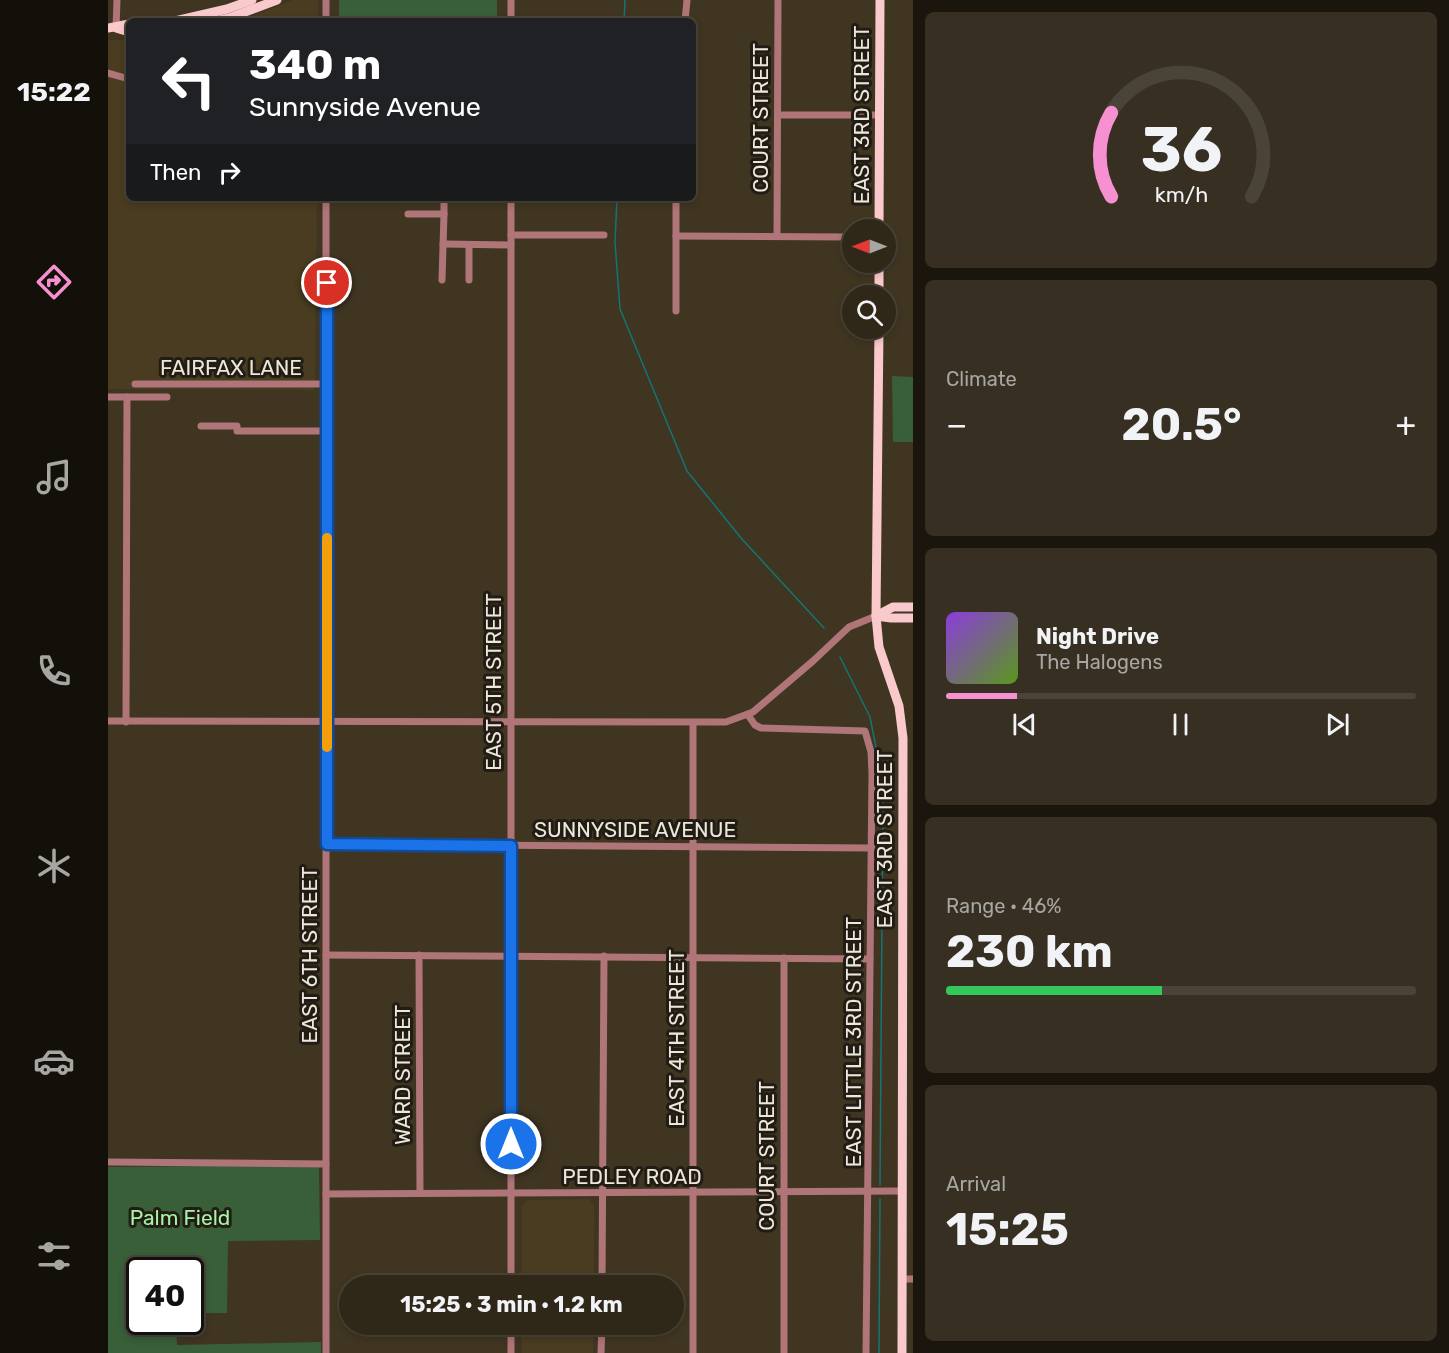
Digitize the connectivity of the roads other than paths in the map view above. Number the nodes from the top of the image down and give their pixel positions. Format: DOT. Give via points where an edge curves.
graph roads {
  1 [pos="117,0"];
  2 [pos="252,0"];
  3 [pos="277,0"];
  4 [pos="326,0"];
  5 [pos="512,0"];
  6 [pos="687,0"];
  7 [pos="778,0"];
  8 [pos="880,0"];
  9 [pos="188,18"];
  10 [pos="229,18"];
  11 [pos="326,18"];
  12 [pos="511,18"];
  13 [pos="685,18"];
  14 [pos="112,28"];
  15 [pos="108,74"];
  16 [pos="126,78"];
  17 [pos="778,115"];
  18 [pos="880,115"];
  19 [pos="327,201"];
  20 [pos="444,201"];
  21 [pos="511,201"];
  22 [pos="676,201"];
  23 [pos="408,214"];
  24 [pos="444,214"];
  25 [pos="879,219"];
  26 [pos="511,235"];
  27 [pos="604,235"];
  28 [pos="676,236"];
  29 [pos="777,236"];
  30 [pos="842,237"];
  31 [pos="443,244"];
  32 [pos="469,244"];
  33 [pos="511,245"];
  34 [pos="442,280"];
  35 [pos="469,280"];
  36 [pos="676,310"];
  37 [pos="879,339"];
  38 [pos="135,384"];
  39 [pos="327,384"];
  40 [pos="108,396"];
  41 [pos="127,397"];
  42 [pos="167,397"];
  43 [pos="201,426"];
  44 [pos="327,431"];
  45 [pos="913,607"];
  46 [pos="876,616"];
  47 [pos="913,618"];
  48 [pos="748,715"];
  49 [pos="108,721"];
  50 [pos="126,722"];
  51 [pos="327,722"];
  52 [pos="511,723"];
  53 [pos="693,723"];
  54 [pos="327,844"];
  55 [pos="511,846"];
  56 [pos="693,847"];
  57 [pos="872,848"];
  58 [pos="326,955"];
  59 [pos="510,955"];
  60 [pos="419,956"];
  61 [pos="604,956"];
  62 [pos="693,957"];
  63 [pos="784,958"];
  64 [pos="870,959"];
  65 [pos="108,1162"];
  66 [pos="326,1164"];
  67 [pos="903,1191"];
  68 [pos="869,1192"];
  69 [pos="511,1193"];
  70 [pos="603,1193"];
  71 [pos="693,1193"];
  72 [pos="784,1193"];
  73 [pos="326,1194"];
  74 [pos="420,1194"];
  75 [pos="511,1275"];
  76 [pos="602,1275"];
  77 [pos="903,1279"];
  78 [pos="913,1279"];
  79 [pos="511,1335"];
  80 [pos="602,1335"];
  81 [pos="326,1353"];
  82 [pos="511,1353"];
  83 [pos="601,1353"];
  84 [pos="693,1353"];
  85 [pos="784,1353"];
  86 [pos="866,1353"];
  87 [pos="902,1353"];
  1 -- 14 [label="street"];
  2 -- 9 [label="main road"];
  3 -- 10 [label="main road"];
  4 -- 11 [label="street"];
  5 -- 12 [label="street"];
  6 -- 13 [label="street"];
  7 -- 17 [label="street, COURT STREET"];
  8 -- 18 [label="main road, EAST 3RD STREET"];
  15 -- 16 [label="street"];
  17 -- 18 [label="street"];
  17 -- 29 [label="street, COURT STREET"];
  18 -- 25 [label="main road, EAST 3RD STREET"];
  19 -- 39 [label="street, EAST 6TH STREET"];
  20 -- 24 [label="street"];
  21 -- 26 [label="street, EAST 5TH STREET"];
  22 -- 28 [label="street"];
  23 -- 24 [label="street"];
  24 -- 31 [label="street"];
  26 -- 27 [label="street"];
  26 -- 33 [label="street, EAST 5TH STREET"];
  28 -- 29 [label="street"];
  28 -- 36 [label="street"];
  29 -- 30 [label="street"];
  31 -- 32 [label="street"];
  31 -- 34 [label="street"];
  32 -- 33 [label="street"];
  32 -- 35 [label="street"];
  33 -- 52 [label="street, EAST 5TH STREET"];
  37 -- 46 [label="main road, EAST 3RD STREET"];
  38 -- 39 [label="street, FAIRFAX LANE"];
  39 -- 44 [label="street, EAST 6TH STREET"];
  40 -- 41 [label="street, FAIRFAX LANE"];
  41 -- 42 [label="street, FAIRFAX LANE"];
  41 -- 50 [label="street"];
  43 -- 44 [label="street" via="237,426 237,431"];
  44 -- 51 [label="street, EAST 6TH STREET"];
  45 -- 46 [label="main road" via="893,607"];
  46 -- 47 [label="main road"];
  46 -- 48 [label="street" via="849,627"];
  46 -- 67 [label="main road, EAST 3RD STREET" via="879,647 899,706 903,738"];
  48 -- 53 [label="street" via="726,722"];
  48 -- 57 [label="street, EAST LITTLE 3RD STREET" via="761,729 865,731 871,752"];
  49 -- 50 [label="street"];
  50 -- 51 [label="street"];
  51 -- 52 [label="street"];
  51 -- 54 [label="street, EAST 6TH STREET"];
  52 -- 53 [label="street"];
  52 -- 55 [label="street, EAST 5TH STREET"];
  53 -- 56 [label="street, EAST 4TH STREET"];
  54 -- 55 [label="street, SUNNYSIDE AVENUE"];
  54 -- 58 [label="street, EAST 6TH STREET"];
  55 -- 56 [label="street, SUNNYSIDE AVENUE"];
  55 -- 59 [label="street, EAST 5TH STREET"];
  56 -- 57 [label="street, SUNNYSIDE AVENUE"];
  56 -- 62 [label="street, EAST 4TH STREET"];
  57 -- 64 [label="street, EAST LITTLE 3RD STREET"];
  58 -- 60 [label="street"];
  58 -- 66 [label="street, EAST 6TH STREET"];
  59 -- 60 [label="street"];
  59 -- 61 [label="street"];
  59 -- 69 [label="street, EAST 5TH STREET"];
  60 -- 74 [label="street, WARD STREET"];
  61 -- 62 [label="street"];
  61 -- 70 [label="street"];
  62 -- 63 [label="street"];
  62 -- 71 [label="street, EAST 4TH STREET"];
  63 -- 64 [label="street"];
  63 -- 72 [label="street, COURT STREET"];
  64 -- 68 [label="street, EAST LITTLE 3RD STREET"];
  65 -- 66 [label="street"];
  66 -- 73 [label="street, EAST 6TH STREET"];
  67 -- 68 [label="street, PEDLEY ROAD"];
  67 -- 77 [label="main road, EAST 3RD STREET"];
  68 -- 72 [label="street, PEDLEY ROAD"];
  68 -- 86 [label="street, EAST LITTLE 3RD STREET"];
  69 -- 70 [label="street, PEDLEY ROAD"];
  69 -- 74 [label="street, PEDLEY ROAD"];
  69 -- 75 [label="street, EAST 5TH STREET"];
  70 -- 71 [label="street, PEDLEY ROAD"];
  70 -- 76 [label="street"];
  71 -- 72 [label="street, PEDLEY ROAD"];
  71 -- 84 [label="street, EAST 4TH STREET"];
  72 -- 85 [label="street, COURT STREET"];
  73 -- 74 [label="street, PEDLEY ROAD"];
  73 -- 81 [label="street, EAST 6TH STREET"];
  77 -- 78 [label="street"];
  77 -- 87 [label="main road, EAST 3RD STREET"];
  79 -- 82 [label="street"];
  80 -- 83 [label="street"];
}
